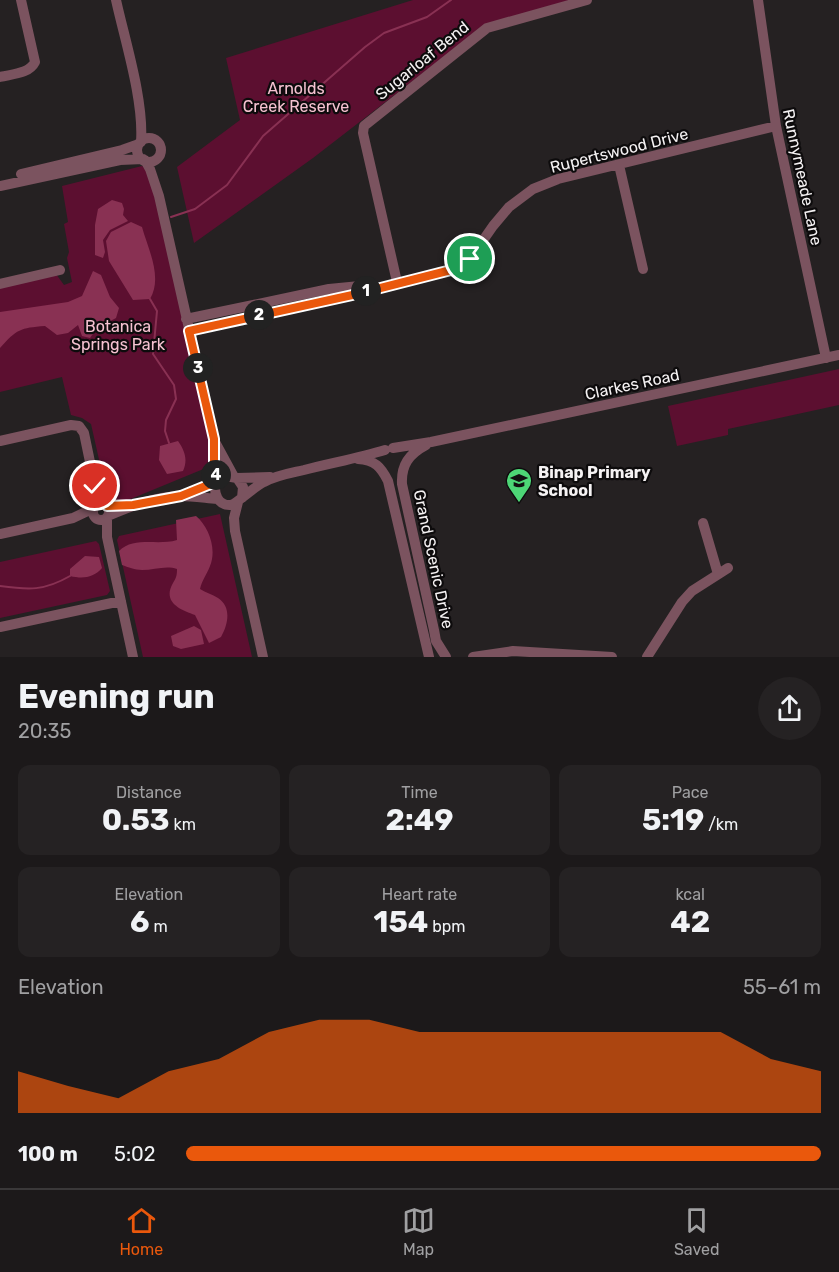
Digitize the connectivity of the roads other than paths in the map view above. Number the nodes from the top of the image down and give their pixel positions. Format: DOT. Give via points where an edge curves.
graph roads {
  1 [pos="21,0"];
  2 [pos="116,0"];
  3 [pos="587,0"];
  4 [pos="758,0"];
  5 [pos="0,77"];
  6 [pos="139,104"];
  7 [pos="776,126"];
  8 [pos="156,140"];
  9 [pos="140,143"];
  10 [pos="161,152"];
  11 [pos="144,160"];
  12 [pos="619,165"];
  13 [pos="0,179"];
  14 [pos="0,186"];
  15 [pos="159,196"];
  16 [pos="643,269"];
  17 [pos="60,270"];
  18 [pos="397,282"];
  19 [pos="0,284"];
  20 [pos="277,306"];
  21 [pos="186,318"];
  22 [pos="189,331"];
  23 [pos="839,355"];
  24 [pos="826,358"];
  25 [pos="214,439"];
  26 [pos="0,441"];
  27 [pos="431,442"];
  28 [pos="389,449"];
  29 [pos="351,459"];
  30 [pos="404,464"];
  31 [pos="382,468"];
  32 [pos="235,477"];
  33 [pos="273,477"];
  34 [pos="217,482"];
  35 [pos="181,496"];
  36 [pos="240,500"];
  37 [pos="218,501"];
  38 [pos="102,512"];
  39 [pos="703,523"];
  40 [pos="235,531"];
  41 [pos="0,534"];
  42 [pos="728,568"];
  43 [pos="718,574"];
  44 [pos="121,601"];
  45 [pos="0,627"];
  46 [pos="133,657"];
  47 [pos="263,657"];
  48 [pos="429,657"];
  49 [pos="439,657"];
  50 [pos="445,657"];
  51 [pos="473,657"];
  52 [pos="612,657"];
  53 [pos="647,657"];
  1 -- 5 [label="street" via="35,62 24,72"];
  2 -- 6 [label="street"];
  3 -- 18 [label="street, Sugarloaf Bend" via="487,28 364,126"];
  4 -- 7 [label="street, Runnymeade Lane"];
  6 -- 8 [label="street"];
  6 -- 9 [label="street"];
  7 -- 12 [label="street, Rupertswood Drive"];
  7 -- 24 [label="street, Runnymeade Lane"];
  8 -- 9 [label="street" via="150,138"];
  8 -- 10 [label="street"];
  9 -- 11 [label="street" via="138,150"];
  9 -- 13 [label="street"];
  10 -- 11 [label="street" via="155,160"];
  10 -- 15 [label="street"];
  11 -- 14 [label="street" via="120,160"];
  11 -- 15 [label="street"];
  12 -- 16 [label="street"];
  12 -- 18 [label="street, Rupertswood Drive" via="533,189 504,213 470,259 455,269"];
  15 -- 21 [label="street"];
  17 -- 19 [label="street"];
  18 -- 20 [label="street, Rupertswood Drive" via="357,294"];
  20 -- 21 [label="street, Rupertswood Drive"];
  20 -- 22 [label="street, Rupertswood Drive"];
  21 -- 22 [label="street"];
  22 -- 25 [label="street"];
  23 -- 24 [label="street, Clarkes Road"];
  24 -- 27 [label="street, Clarkes Road"];
  25 -- 32 [label="street"];
  25 -- 34 [label="street"];
  26 -- 38 [label="street" via="79,426 84,433"];
  27 -- 28 [label="street, Clarkes Road"];
  27 -- 30 [label="street, Clarkes Road"];
  28 -- 29 [label="street, Clarkes Road"];
  28 -- 30 [label="street" via="403,454"];
  28 -- 31 [label="street" via="380,458"];
  29 -- 31 [label="street, Clarkes Road"];
  29 -- 33 [label="street, Clarkes Road"];
  30 -- 31 [label="street, Clarkes Road" via="393,473"];
  30 -- 50 [label="street, Grand Scenic Drive" via="403,491 436,640"];
  31 -- 48 [label="street, Grand Scenic Drive" via="392,492"];
  32 -- 33 [label="street, Clarkes Road"];
  32 -- 34 [label="street" via="225,476"];
  32 -- 36 [label="street" via="243,487"];
  33 -- 36 [label="street, Clarkes Road" via="250,489"];
  34 -- 35 [label="street"];
  34 -- 37 [label="street" via="214,489"];
  35 -- 37 [label="street"];
  35 -- 38 [label="street"];
  36 -- 37 [label="street" via="229,505"];
  36 -- 40 [label="street" via="235,511"];
  37 -- 40 [label="street"];
  38 -- 41 [label="street"];
  38 -- 44 [label="street"];
  39 -- 43 [label="street"];
  40 -- 47 [label="street"];
  42 -- 43 [label="street"];
  43 -- 53 [label="street" via="682,602"];
  44 -- 45 [label="street"];
  44 -- 46 [label="street"];
  49 -- 50 [label="street, Grand Scenic Drive"];
  51 -- 52 [label="street" via="513,651"];
}
